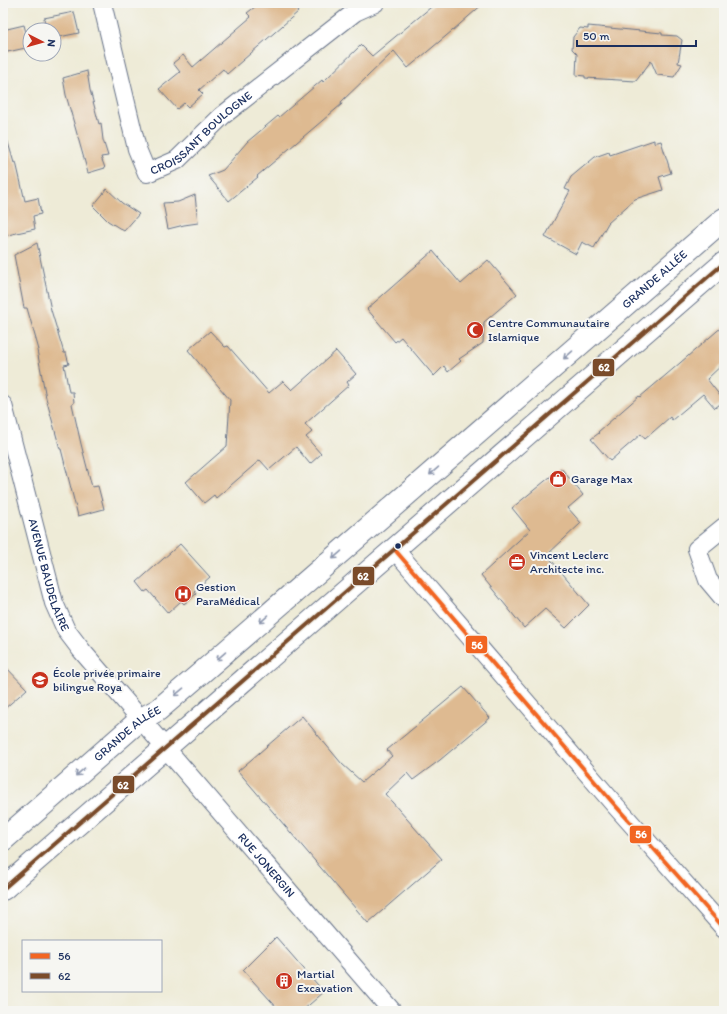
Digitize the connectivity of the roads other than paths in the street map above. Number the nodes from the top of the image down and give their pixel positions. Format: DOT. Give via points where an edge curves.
graph roads {
  1 [pos="102,3"];
  2 [pos="375,3"];
  3 [pos="724,219"];
  4 [pos="724,263"];
  5 [pos="3,408"];
  6 [pos="724,527"];
  7 [pos="394,550"];
  8 [pos="724,599"];
  9 [pos="141,719"];
  10 [pos="165,748"];
  11 [pos="3,840"];
  12 [pos="3,889"];
  13 [pos="724,928"];
  14 [pos="392,1011"];
  1 -- 2 [label="street, CROISSANT BOULOGNE" via="136,149 147,173 177,160 222,116 355,12"];
  3 -- 9 [label="main road, GRANDE ALLÉE, one-way" via="206,669 158,710"];
  4 -- 7 [label="main road"];
  5 -- 9 [label="street, AVENUE BAUDELAIRE" via="57,612 71,638"];
  6 -- 8 [label="street" via="697,549 708,580"];
  7 -- 10 [label="main road"];
  7 -- 13 [label="street"];
  9 -- 10 [label="street, RUE JONERGIN"];
  9 -- 11 [label="main road, GRANDE ALLÉE, one-way"];
  10 -- 12 [label="main road"];
  10 -- 14 [label="street, RUE JONERGIN"];
}
